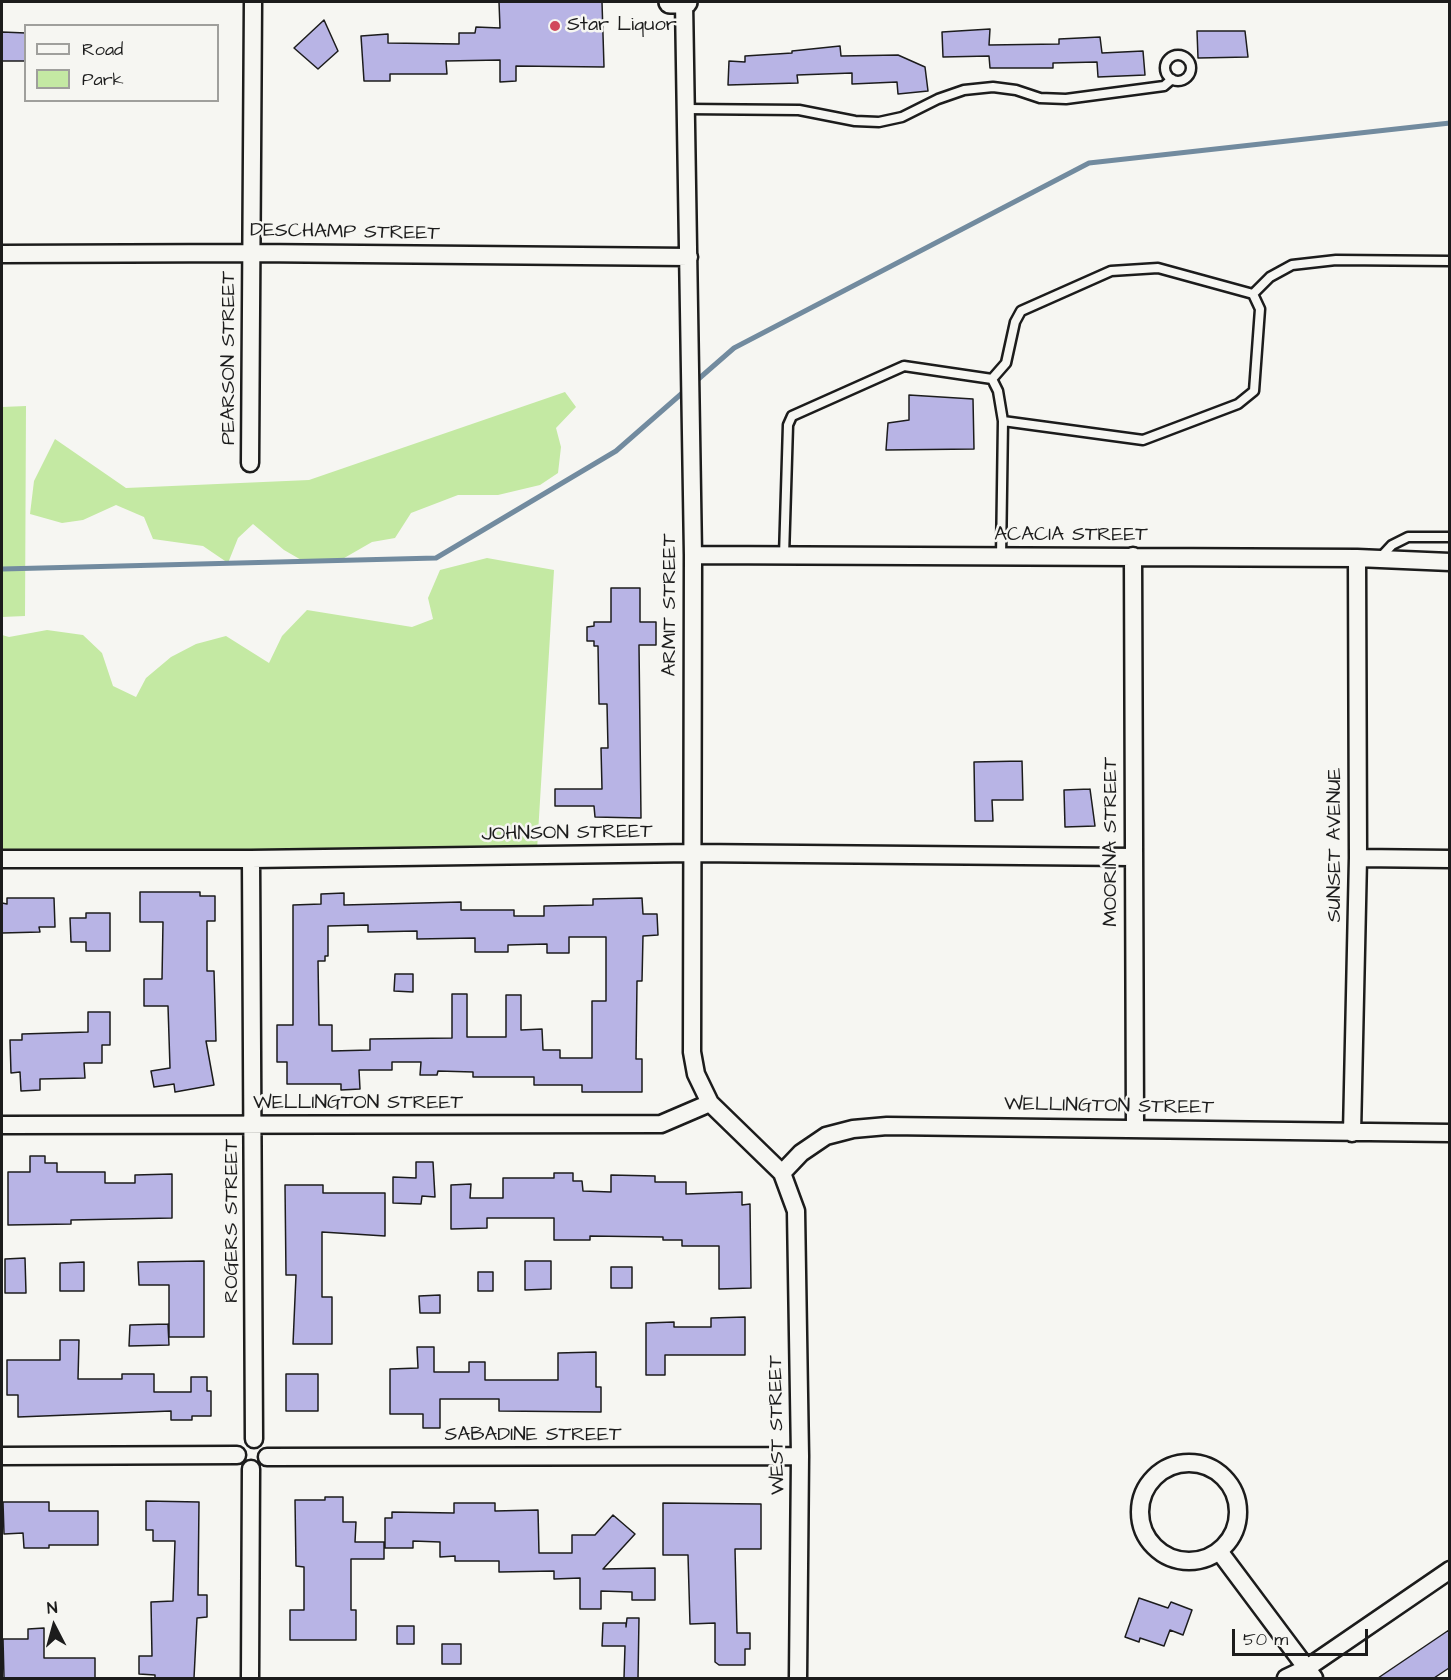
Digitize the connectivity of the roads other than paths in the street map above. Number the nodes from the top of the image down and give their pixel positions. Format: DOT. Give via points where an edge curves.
graph roads {
  1 [pos="253,2"];
  2 [pos="670,2"];
  3 [pos="685,2"];
  4 [pos="1172,79"];
  5 [pos="686,109"];
  6 [pos="252,253"];
  7 [pos="2,254"];
  8 [pos="689,257"];
  9 [pos="1449,261"];
  10 [pos="1253,294"];
  11 [pos="992,379"];
  12 [pos="1003,421"];
  13 [pos="250,463"];
  14 [pos="1449,537"];
  15 [pos="693,555"];
  16 [pos="784,556"];
  17 [pos="1133,556"];
  18 [pos="1001,557"];
  19 [pos="1358,558"];
  20 [pos="1379,559"];
  21 [pos="1449,562"];
  22 [pos="692,853"];
  23 [pos="1132,857"];
  24 [pos="1358,858"];
  25 [pos="2,859"];
  26 [pos="1449,859"];
  27 [pos="251,860"];
  28 [pos="710,1104"];
  29 [pos="2,1125"];
  30 [pos="254,1126"];
  31 [pos="1135,1128"];
  32 [pos="1352,1133"];
  33 [pos="1449,1133"];
  34 [pos="782,1173"];
  35 [pos="254,1440"];
  36 [pos="237,1455"];
  37 [pos="2,1456"];
  38 [pos="800,1456"];
  39 [pos="267,1457"];
  40 [pos="251,1469"];
  41 [pos="1219,1551"];
  42 [pos="1449,1570"];
  43 [pos="1310,1673"];
  44 [pos="250,1678"];
  45 [pos="798,1678"];
  46 [pos="1286,1678"];
  1 -- 6 [label="street, PEARSON STREET"];
  2 -- 3 [label="street"];
  3 -- 5 [label="street, ARMIT STREET"];
  4 -- 5 [label="lane" via="1164,86 1066,99 1040,98 993,87 964,90 902,117 879,122 799,110"];
  5 -- 8 [label="street, ARMIT STREET"];
  6 -- 7 [label="street, DESCHAMP STREET"];
  6 -- 8 [label="street, DESCHAMP STREET"];
  6 -- 13 [label="street, PEARSON STREET"];
  8 -- 15 [label="street, ARMIT STREET"];
  9 -- 10 [label="lane" via="1336,260 1292,265 1270,277"];
  10 -- 11 [label="lane" via="1158,268 1111,272 1021,311 1006,363"];
  10 -- 12 [label="lane" via="1260,309 1254,391 1238,404 1143,440"];
  11 -- 12 [label="lane"];
  11 -- 16 [label="lane" via="904,366 792,416 788,425"];
  12 -- 18 [label="lane"];
  14 -- 20 [label="lane" via="1408,537 1392,545"];
  15 -- 16 [label="street, ACACIA STREET"];
  15 -- 22 [label="street, ARMIT STREET"];
  16 -- 18 [label="street, ACACIA STREET"];
  17 -- 18 [label="street, ACACIA STREET"];
  17 -- 19 [label="street, ACACIA STREET"];
  17 -- 23 [label="street, MOORINA STREET"];
  19 -- 20 [label="street, ACACIA STREET"];
  19 -- 24 [label="street, SUNSET AVENUE"];
  20 -- 21 [label="street, ACACIA STREET"];
  22 -- 23 [label="street, JOHNSON STREET"];
  22 -- 27 [label="street, JOHNSON STREET"];
  22 -- 28 [label="street, ARMIT STREET" via="692,1052 696,1074"];
  23 -- 31 [label="street, MOORINA STREET"];
  24 -- 26 [label="street"];
  24 -- 32 [label="street, SUNSET AVENUE"];
  25 -- 27 [label="street, JOHNSON STREET"];
  27 -- 30 [label="street, ROGERS STREET"];
  28 -- 30 [label="street, WELLINGTON STREET" via="661,1124"];
  28 -- 34 [label="street, ARMIT STREET"];
  29 -- 30 [label="street, WELLINGTON STREET"];
  30 -- 35 [label="street, ROGERS STREET"];
  31 -- 32 [label="street, WELLINGTON STREET"];
  31 -- 34 [label="street, WELLINGTON STREET" via="853,1129 826,1136 801,1153"];
  32 -- 33 [label="street, WELLINGTON STREET"];
  34 -- 38 [label="street, WEST STREET" via="796,1211"];
  35 -- 36 [label="street" via="244,1442"];
  35 -- 39 [label="street" via="264,1445"];
  36 -- 37 [label="street"];
  36 -- 40 [label="street" via="240,1463"];
  38 -- 39 [label="street, SABADINE STREET"];
  38 -- 45 [label="street, WEST STREET"];
  39 -- 40 [label="street" via="259,1467"];
  40 -- 44 [label="street"];
  41 -- 41 [label="street" via="1208,1557 1182,1560 1159,1550 1150,1541 1140,1517 1140,1504 1150,1481 1160,1472 1177,1464 1196,1463 1220,1473 1229,1482 1239,1506 1238,1518 1235,1531"];
  41 -- 43 [label="street"];
  42 -- 43 [label="street"];
  43 -- 46 [label="street"];
}
